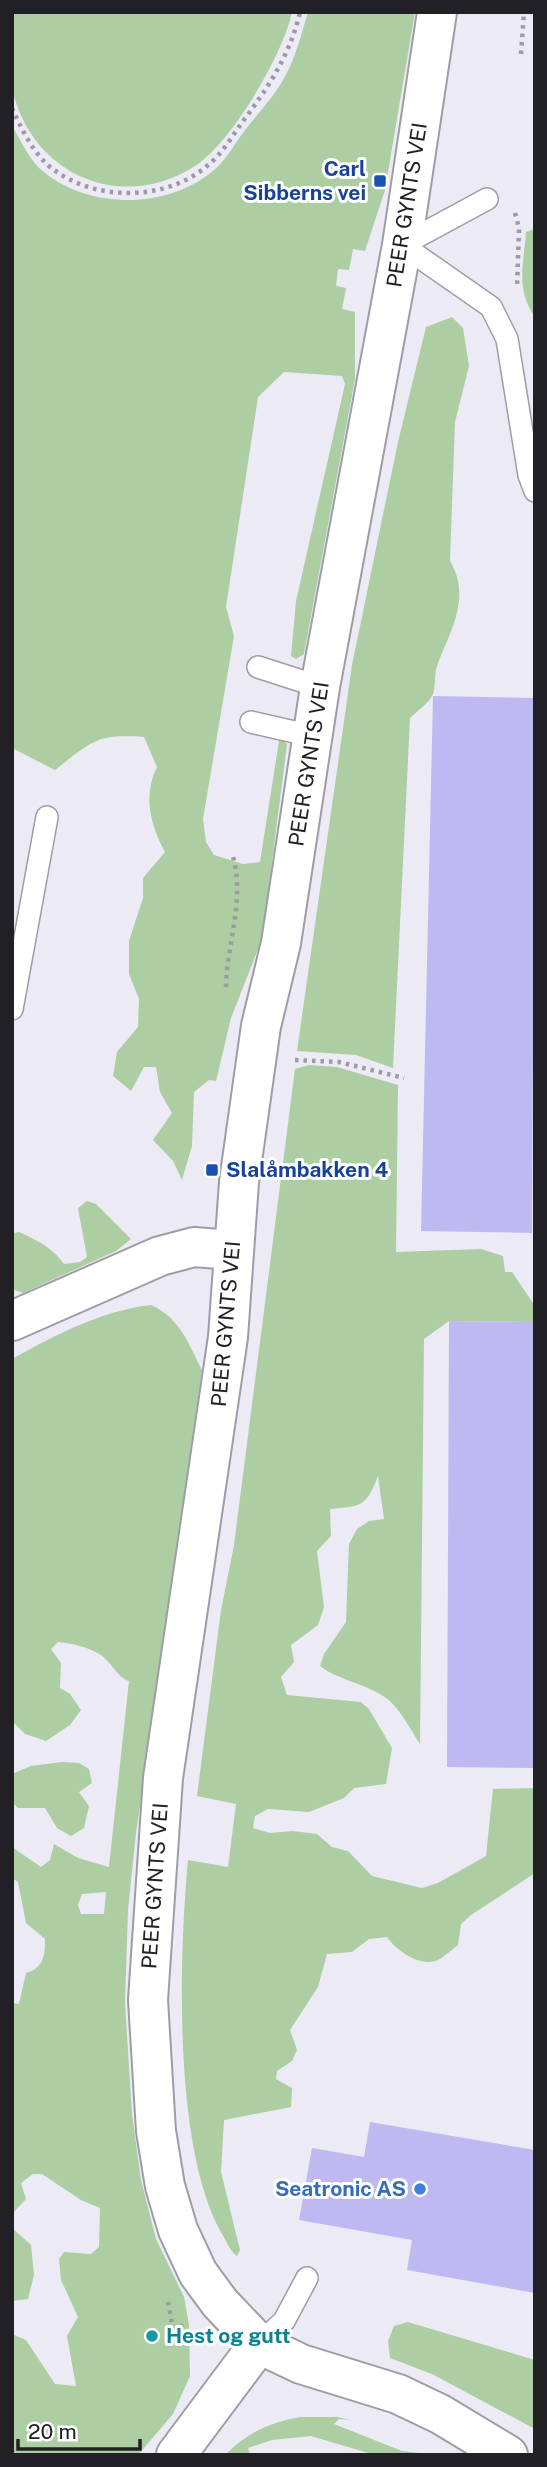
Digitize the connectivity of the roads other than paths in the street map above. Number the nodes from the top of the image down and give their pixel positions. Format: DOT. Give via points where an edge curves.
graph roads {
  1 [pos="437,12"];
  2 [pos="487,200"];
  3 [pos="402,245"];
  4 [pos="535,491"];
  5 [pos="258,667"];
  6 [pos="320,687"];
  7 [pos="250,722"];
  8 [pos="312,736"];
  9 [pos="47,817"];
  10 [pos="12,1009"];
  11 [pos="233,1250"];
  12 [pos="12,1321"];
  13 [pos="307,2278"];
  14 [pos="259,2344"];
  15 [pos="176,2455"];
  16 [pos="508,2455"];
  1 -- 3 [label="street, PEER GYNTS VEI"];
  2 -- 3 [label="lane"];
  3 -- 4 [label="lane" via="491,307 506,339"];
  3 -- 6 [label="street, PEER GYNTS VEI"];
  5 -- 6 [label="lane"];
  6 -- 8 [label="street, PEER GYNTS VEI"];
  7 -- 8 [label="lane"];
  8 -- 11 [label="street, PEER GYNTS VEI" via="281,943 261,1026"];
  9 -- 10 [label="lane"];
  11 -- 12 [label="street" via="194,1247 160,1256"];
  11 -- 14 [label="street, PEER GYNTS VEI" via="228,1337 163,1778 148,2000 156,2131 178,2230 205,2283"];
  13 -- 14 [label="lane" via="285,2321"];
  14 -- 15 [label="street"];
  14 -- 16 [label="street, PEER GYNTS VEI" via="301,2364 398,2393"];
}
